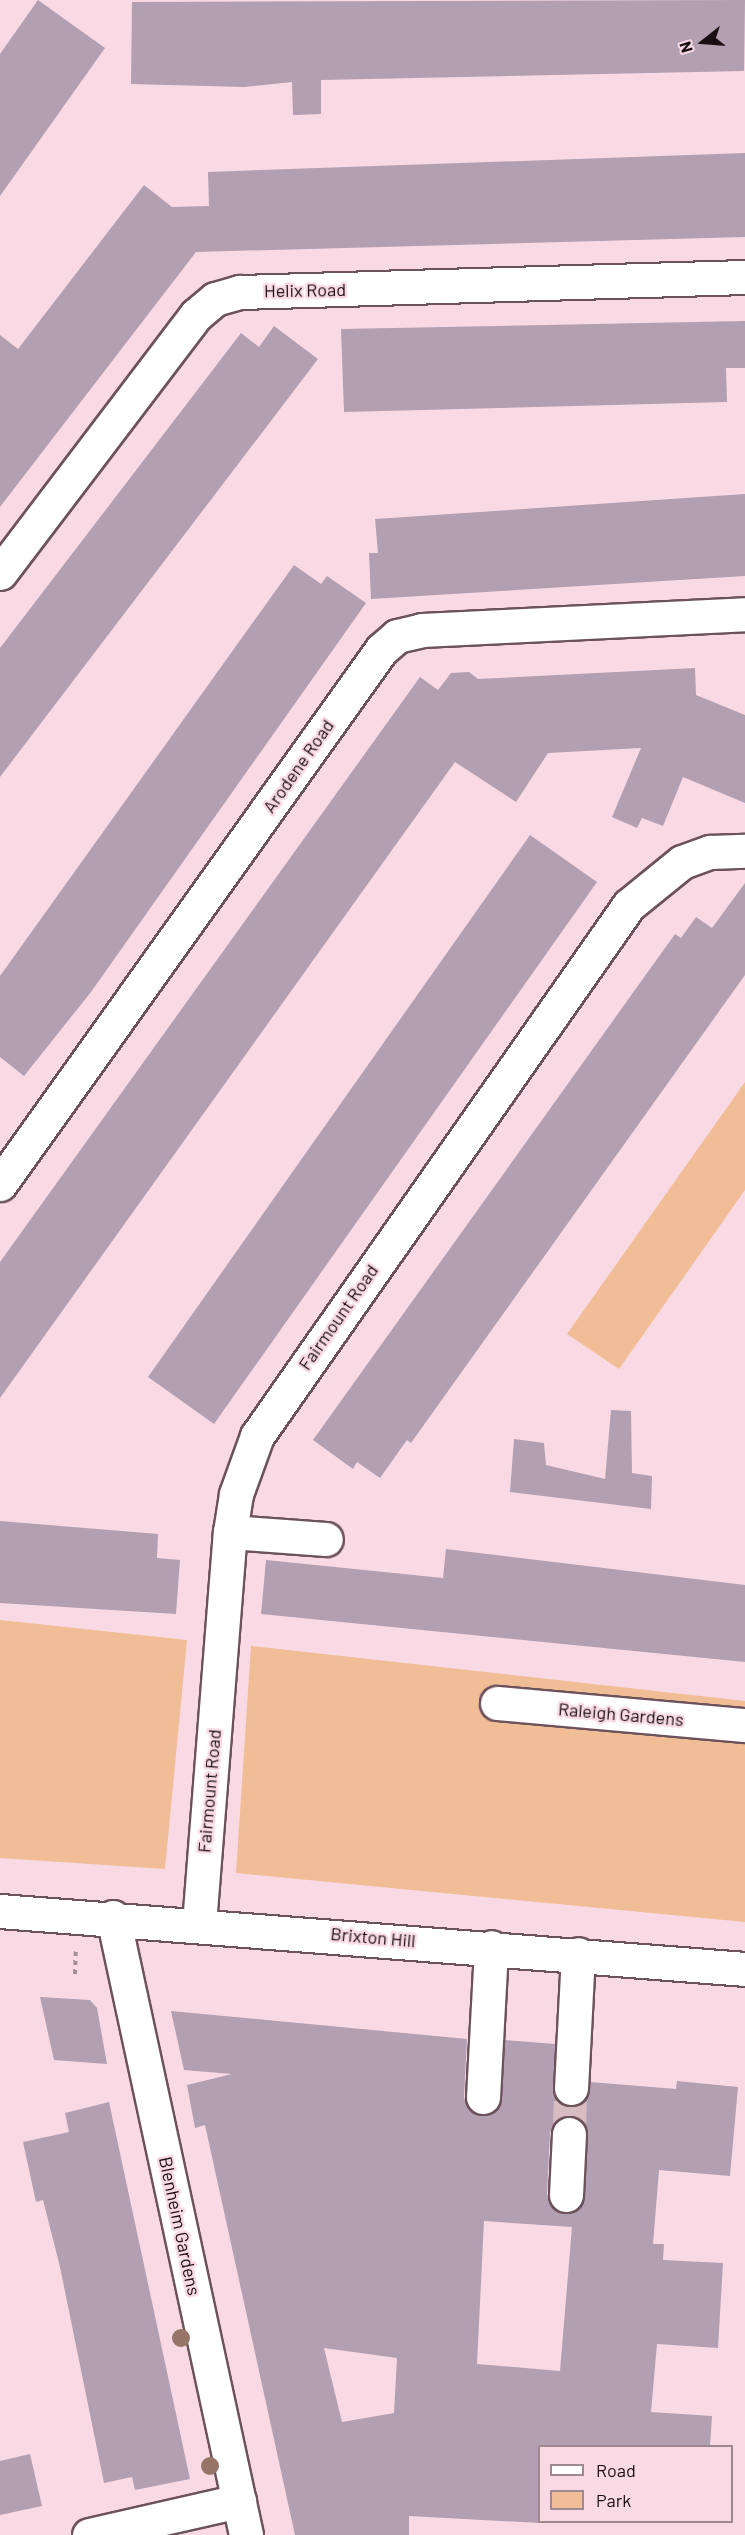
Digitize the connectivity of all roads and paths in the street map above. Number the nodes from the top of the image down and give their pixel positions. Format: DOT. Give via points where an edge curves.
graph roads {
  1 [pos="745,277"];
  2 [pos="0,573"];
  3 [pos="745,614"];
  4 [pos="745,851"];
  5 [pos="0,1184"];
  6 [pos="230,1532"];
  7 [pos="326,1539"];
  8 [pos="497,1703"];
  9 [pos="745,1725"];
  10 [pos="0,1911"];
  11 [pos="113,1917"];
  12 [pos="199,1924"];
  13 [pos="76,1946"];
  14 [pos="491,1947"];
  15 [pos="578,1954"];
  16 [pos="745,1969"];
  17 [pos="75,1974"];
  18 [pos="571,2088"];
  19 [pos="483,2097"];
  20 [pos="569,2134"];
  21 [pos="566,2195"];
  22 [pos="239,2500"];
  23 [pos="89,2535"];
  24 [pos="246,2535"];
  1 -- 2 [label="main road, Helix Road" via="240,292 215,300 196,315"];
  3 -- 5 [label="main road, Arodene Road" via="422,630 397,636 381,650"];
  4 -- 6 [label="main road, Fairmount Road" via="710,852 682,862 629,905 272,1409 247,1461"];
  6 -- 7 [label="main road"];
  6 -- 12 [label="main road, Fairmount Road"];
  8 -- 9 [label="main road, Raleigh Gardens"];
  10 -- 11 [label="main road, Brixton Hill"];
  11 -- 12 [label="main road, Brixton Hill"];
  11 -- 22 [label="main road, Blenheim Gardens"];
  12 -- 14 [label="main road, Brixton Hill"];
  13 -- 17 [label="path"];
  14 -- 15 [label="main road, Brixton Hill"];
  14 -- 19 [label="main road"];
  15 -- 16 [label="main road, Brixton Hill"];
  15 -- 18 [label="main road"];
  20 -- 21 [label="main road"];
  22 -- 23 [label="main road"];
  22 -- 24 [label="main road, Blenheim Gardens"];
}
